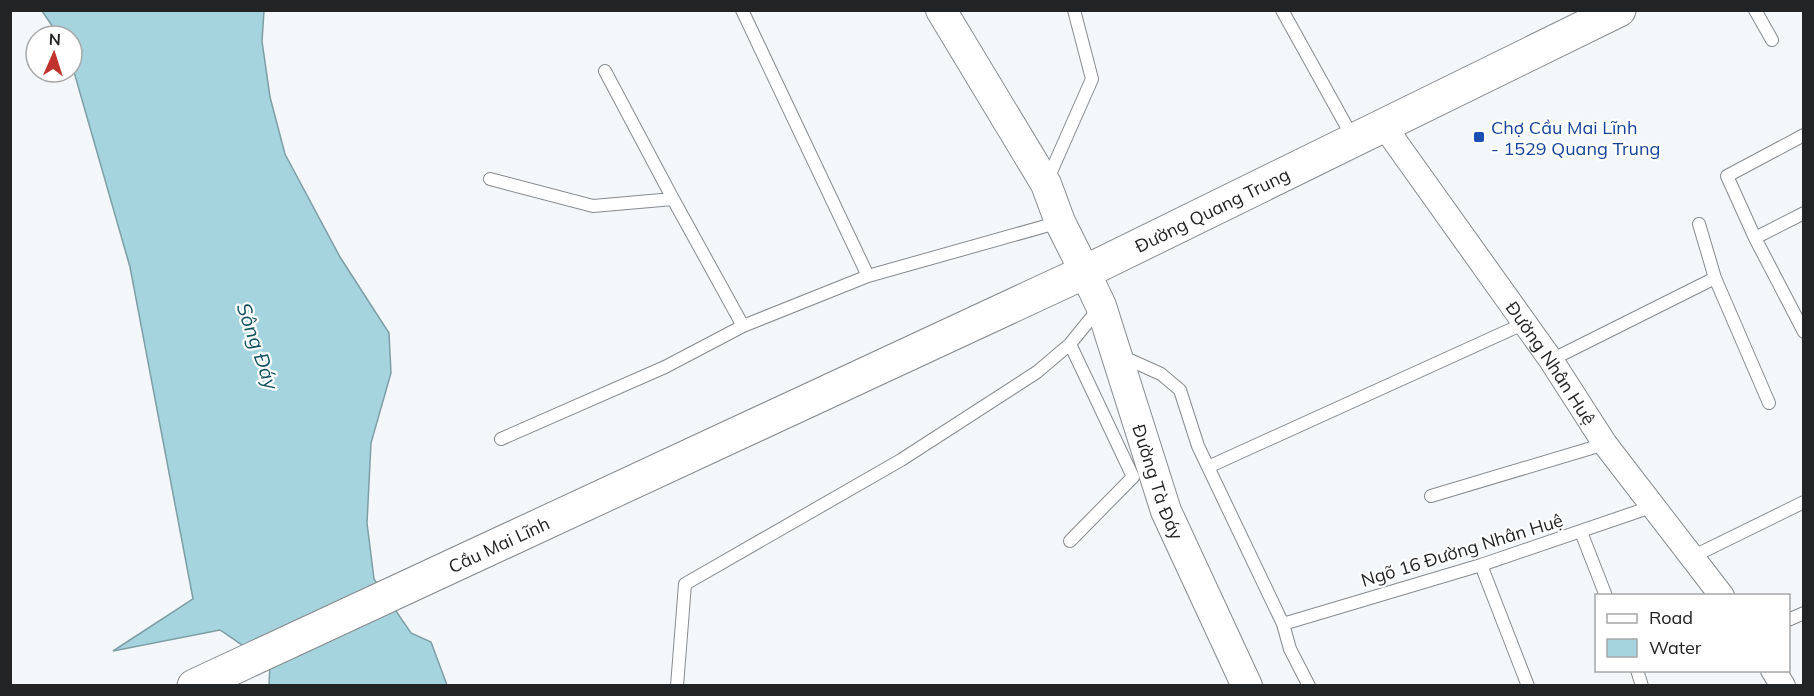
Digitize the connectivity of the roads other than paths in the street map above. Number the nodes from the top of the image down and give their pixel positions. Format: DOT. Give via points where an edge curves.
graph roads {
  1 [pos="742,10"];
  2 [pos="940,10"];
  3 [pos="1074,10"];
  4 [pos="1282,10"];
  5 [pos="1619,10"];
  6 [pos="1755,10"];
  7 [pos="1772,40"];
  8 [pos="605,71"];
  9 [pos="1384,126"];
  10 [pos="1803,135"];
  11 [pos="1354,141"];
  12 [pos="490,179"];
  13 [pos="1046,184"];
  14 [pos="673,199"];
  15 [pos="1803,213"];
  16 [pos="1060,222"];
  17 [pos="1699,224"];
  18 [pos="1755,238"];
  19 [pos="1085,272"];
  20 [pos="868,276"];
  21 [pos="1715,278"];
  22 [pos="1101,306"];
  23 [pos="1525,323"];
  24 [pos="743,326"];
  25 [pos="1803,332"];
  26 [pos="1070,344"];
  27 [pos="1116,353"];
  28 [pos="1551,360"];
  29 [pos="1769,403"];
  30 [pos="802,404"];
  31 [pos="501,439"];
  32 [pos="1605,444"];
  33 [pos="1208,467"];
  34 [pos="1431,496"];
  35 [pos="1803,502"];
  36 [pos="1652,507"];
  37 [pos="1581,532"];
  38 [pos="1070,541"];
  39 [pos="1695,556"];
  40 [pos="1481,565"];
  41 [pos="1605,594"];
  42 [pos="1721,594"];
  43 [pos="1283,624"];
  44 [pos="1774,672"];
  45 [pos="194,686"];
  46 [pos="677,686"];
  47 [pos="1247,686"];
  48 [pos="1309,686"];
  49 [pos="1528,686"];
  50 [pos="1783,686"];
  1 -- 20 [label="lane"];
  2 -- 13 [label="street, Đường Tà Đáy"];
  3 -- 13 [label="lane" via="1092,79"];
  4 -- 11 [label="lane"];
  5 -- 9 [label="highway, Đường Quang Trung"];
  6 -- 7 [label="lane"];
  8 -- 14 [label="lane"];
  9 -- 11 [label="highway, Đường Quang Trung"];
  9 -- 23 [label="street, Đường Nhân Huệ"];
  10 -- 18 [label="lane" via="1727,176"];
  11 -- 19 [label="highway, Đường Quang Trung"];
  12 -- 14 [label="lane" via="593,206"];
  13 -- 16 [label="street, Đường Tà Đáy"];
  14 -- 24 [label="lane"];
  15 -- 18 [label="lane"];
  16 -- 19 [label="street, Đường Tà Đáy"];
  16 -- 20 [label="lane"];
  17 -- 21 [label="lane"];
  18 -- 25 [label="lane"];
  19 -- 22 [label="street, Đường Tà Đáy"];
  19 -- 30 [label="highway, Đường Quang Trung"];
  20 -- 24 [label="lane"];
  21 -- 28 [label="lane"];
  21 -- 29 [label="lane"];
  22 -- 26 [label="lane"];
  22 -- 27 [label="street, Đường Tà Đáy"];
  23 -- 28 [label="street, Đường Nhân Huệ"];
  23 -- 33 [label="lane"];
  24 -- 31 [label="lane" via="665,367"];
  26 -- 38 [label="lane" via="1133,477"];
  26 -- 46 [label="lane" via="1037,372 901,460 685,584"];
  27 -- 33 [label="lane" via="1161,374 1180,390"];
  27 -- 47 [label="street, Đường Tà Đáy" via="1166,511"];
  28 -- 32 [label="street, Đường Nhân Huệ"];
  30 -- 45 [label="highway, Cầu Mai Lĩnh"];
  32 -- 34 [label="lane"];
  32 -- 36 [label="street, Đường Nhân Huệ"];
  33 -- 43 [label="lane"];
  35 -- 39 [label="lane"];
  36 -- 37 [label="lane, Ngõ 16 Đường Nhân Huệ"];
  36 -- 39 [label="street, Đường Nhân Huệ"];
  37 -- 40 [label="lane, Ngõ 16 Đường Nhân Huệ"];
  37 -- 41 [label="lane"];
  39 -- 42 [label="street, Đường Nhân Huệ"];
  40 -- 43 [label="lane, Ngõ 16 Đường Nhân Huệ"];
  40 -- 49 [label="lane"];
  43 -- 48 [label="lane" via="1290,649"];
  44 -- 50 [label="street"];
}
